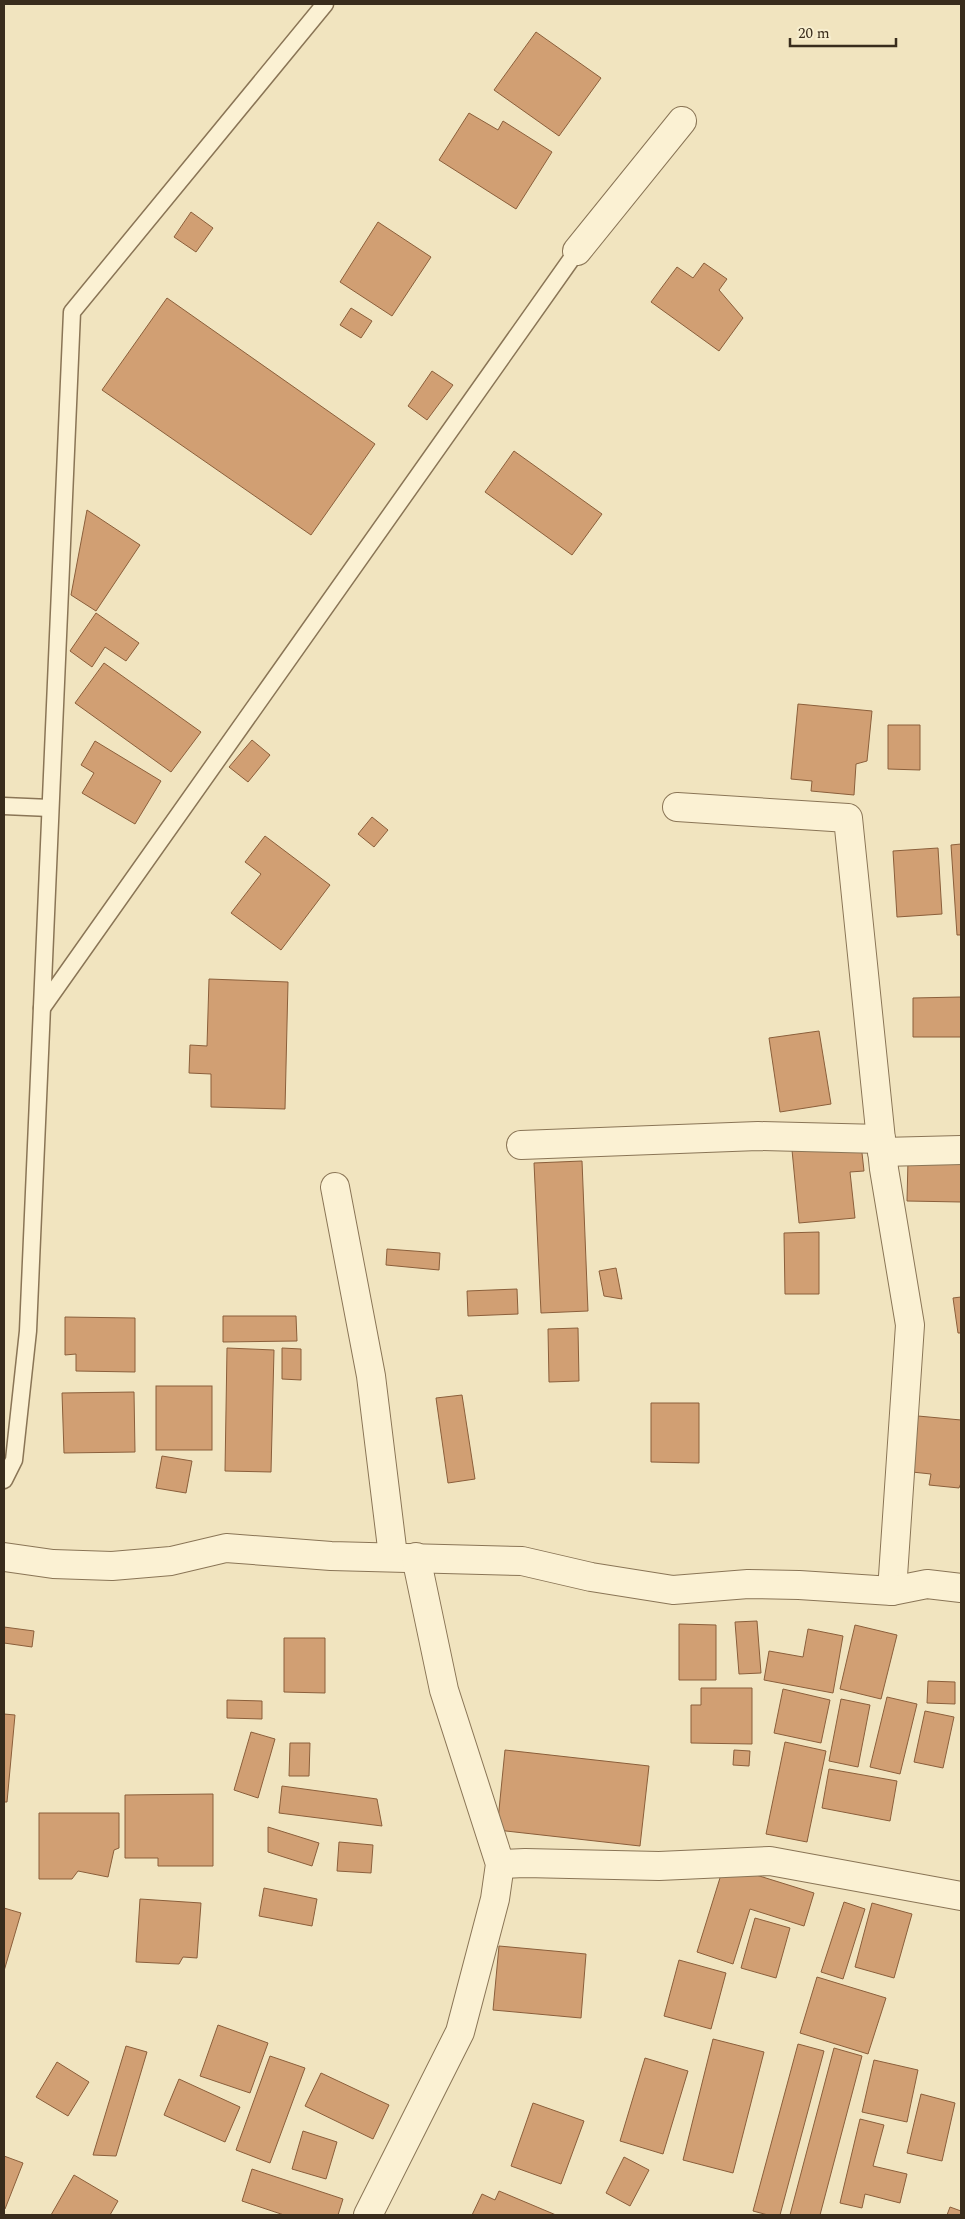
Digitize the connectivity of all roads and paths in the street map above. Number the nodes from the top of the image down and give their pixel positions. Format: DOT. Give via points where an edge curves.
graph roads {
  1 [pos="325,4"];
  2 [pos="682,121"];
  3 [pos="577,251"];
  4 [pos="4,806"];
  5 [pos="678,807"];
  6 [pos="50,808"];
  7 [pos="42,1009"];
  8 [pos="522,1145"];
  9 [pos="881,1145"];
  10 [pos="961,1150"];
  11 [pos="335,1187"];
  12 [pos="4,1480"];
  13 [pos="4,1557"];
  14 [pos="404,1557"];
  15 [pos="961,1588"];
  16 [pos="892,1592"];
  17 [pos="500,1864"];
  18 [pos="961,1896"];
  19 [pos="368,2215"];
  1 -- 6 [label="lane" via="72,312"];
  2 -- 3 [label="street"];
  3 -- 7 [label="lane"];
  4 -- 6 [label="lane"];
  5 -- 9 [label="street" via="848,818"];
  6 -- 7 [label="lane"];
  7 -- 12 [label="lane" via="28,1331 14,1460"];
  8 -- 9 [label="street" via="758,1136"];
  9 -- 10 [label="street"];
  9 -- 16 [label="street" via="910,1325"];
  11 -- 14 [label="street"];
  13 -- 14 [label="street" via="54,1564 112,1566 171,1561 226,1548 330,1556"];
  14 -- 16 [label="street" via="522,1561 591,1577 673,1590 748,1584"];
  14 -- 17 [label="street"];
  15 -- 16 [label="street" via="927,1584"];
  17 -- 18 [label="street" via="658,1866 770,1861"];
  17 -- 19 [label="street" via="493,1907 460,2032"];
}
